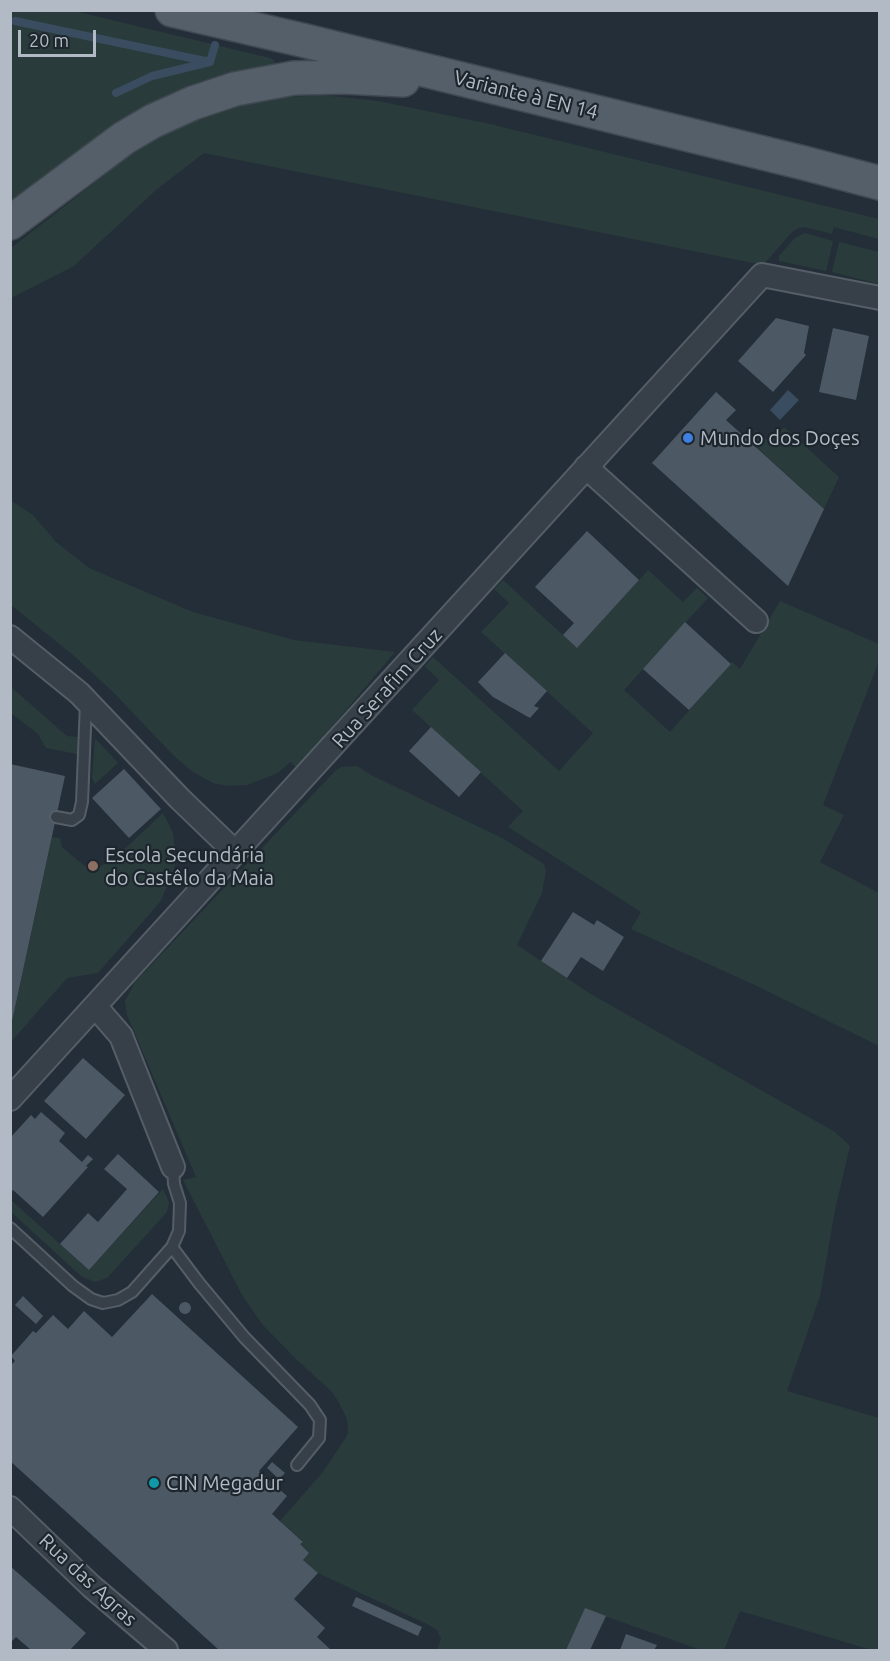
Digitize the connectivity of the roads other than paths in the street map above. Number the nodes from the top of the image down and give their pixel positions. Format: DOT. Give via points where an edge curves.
graph roads {
  1 [pos="172,10"];
  2 [pos="210,10"];
  3 [pos="306,41"];
  4 [pos="482,84"];
  5 [pos="879,183"];
  6 [pos="10,223"];
  7 [pos="879,298"];
  8 [pos="586,467"];
  9 [pos="756,621"];
  10 [pos="10,637"];
  11 [pos="86,700"];
  12 [pos="56,817"];
  13 [pos="235,852"];
  14 [pos="95,1006"];
  15 [pos="10,1099"];
  16 [pos="174,1167"];
  17 [pos="10,1228"];
  18 [pos="172,1247"];
  19 [pos="297,1465"];
  20 [pos="10,1508"];
  21 [pos="166,1650"];
  1 -- 3 [label="main road, Variante à EN 14"];
  2 -- 3 [label="main road"];
  3 -- 4 [label="main road, Variante à EN 14"];
  4 -- 5 [label="main road, Variante à EN 14"];
  4 -- 6 [label="main road" via="320,76 235,89 153,121"];
  7 -- 8 [label="street, Rua Serafim Cruz" via="762,275"];
  8 -- 9 [label="street"];
  8 -- 13 [label="street, Rua Serafim Cruz"];
  10 -- 11 [label="street"];
  11 -- 12 [label="lane" via="79,815 72,820"];
  11 -- 13 [label="street"];
  13 -- 14 [label="street, Rua Serafim Cruz"];
  14 -- 15 [label="street, Rua Serafim Cruz"];
  14 -- 16 [label="street" via="121,1036"];
  16 -- 18 [label="lane" via="181,1217"];
  17 -- 18 [label="lane" via="73,1286 104,1303 132,1292"];
  18 -- 19 [label="lane" via="236,1328 320,1420 319,1438"];
  20 -- 21 [label="street, Rua das Agras" via="91,1586"];
}
